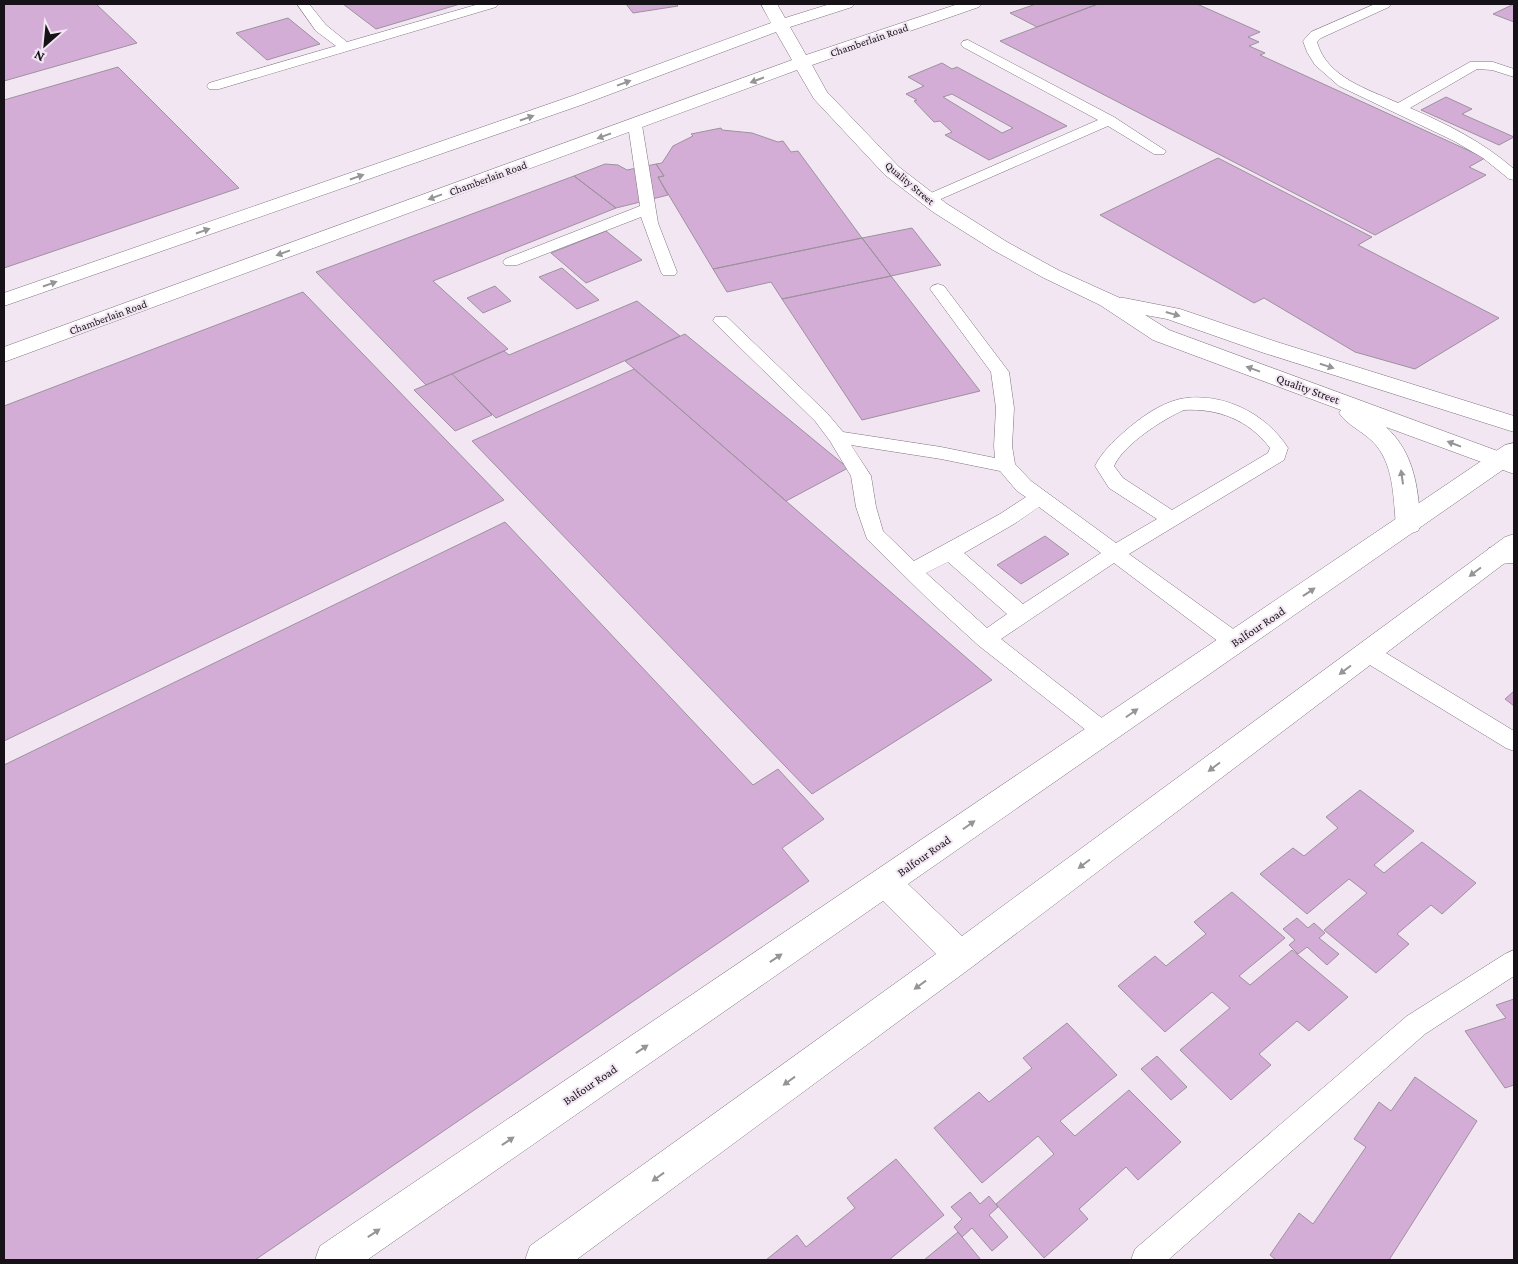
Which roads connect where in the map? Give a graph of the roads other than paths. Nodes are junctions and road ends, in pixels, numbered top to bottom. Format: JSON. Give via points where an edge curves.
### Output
{"nodes":[{"id":1,"x":303,"y":4,"type":"edge"},
{"id":2,"x":492,"y":4,"type":"edge"},
{"id":3,"x":769,"y":4,"type":"edge"},
{"id":4,"x":846,"y":4,"type":"edge"},
{"id":5,"x":973,"y":4,"type":"edge"},
{"id":6,"x":1385,"y":4,"type":"edge"},
{"id":7,"x":780,"y":26,"type":"junction"},
{"id":8,"x":968,"y":44,"type":"dead end"},
{"id":9,"x":346,"y":47,"type":"junction"},
{"id":10,"x":803,"y":62,"type":"junction"},
{"id":11,"x":1514,"y":73,"type":"edge"},
{"id":12,"x":214,"y":86,"type":"dead end"},
{"id":13,"x":1399,"y":108,"type":"junction"},
{"id":14,"x":1109,"y":120,"type":"junction"},
{"id":15,"x":635,"y":125,"type":"junction"},
{"id":16,"x":1159,"y":151,"type":"dead end"},
{"id":17,"x":1511,"y":167,"type":"edge"},
{"id":18,"x":929,"y":200,"type":"junction"},
{"id":19,"x":648,"y":209,"type":"junction"},
{"id":20,"x":511,"y":262,"type":"dead end"},
{"id":21,"x":669,"y":272,"type":"dead end"},
{"id":22,"x":938,"y":289,"type":"dead end"},
{"id":23,"x":4,"y":300,"type":"edge"},
{"id":24,"x":1108,"y":300,"type":"junction"},
{"id":25,"x":721,"y":321,"type":"dead end"},
{"id":26,"x":4,"y":355,"type":"edge"},
{"id":27,"x":1323,"y":394,"type":"junction"},
{"id":28,"x":1514,"y":424,"type":"edge"},
{"id":29,"x":837,"y":437,"type":"junction"},
{"id":30,"x":1510,"y":460,"type":"edge"},
{"id":31,"x":1006,"y":466,"type":"junction"},
{"id":32,"x":1039,"y":497,"type":"junction"},
{"id":33,"x":1172,"y":519,"type":"junction"},
{"id":34,"x":1409,"y":525,"type":"junction"},
{"id":35,"x":1509,"y":551,"type":"edge"},
{"id":36,"x":950,"y":552,"type":"junction"},
{"id":37,"x":1115,"y":553,"type":"junction"},
{"id":38,"x":912,"y":571,"type":"junction"},
{"id":39,"x":1022,"y":615,"type":"junction"},
{"id":40,"x":986,"y":639,"type":"junction"},
{"id":41,"x":1235,"y":642,"type":"junction"},
{"id":42,"x":1368,"y":653,"type":"junction"},
{"id":43,"x":1104,"y":732,"type":"junction"},
{"id":44,"x":1514,"y":742,"type":"edge"},
{"id":45,"x":886,"y":883,"type":"junction"},
{"id":46,"x":960,"y":956,"type":"junction"},
{"id":47,"x":1514,"y":962,"type":"edge"},
{"id":48,"x":334,"y":1260,"type":"edge"},
{"id":49,"x":544,"y":1260,"type":"edge"},
{"id":50,"x":1146,"y":1260,"type":"edge"}],
"edges":[{"from":1,"to":9,"type":"lane","via":[[320,28]]},
{"from":2,"to":9,"type":"lane"},
{"from":3,"to":7,"type":"street","name":"Quality Street"},
{"from":4,"to":7,"type":"street"},
{"from":5,"to":10,"type":"street","name":"Chamberlain Road"},
{"from":6,"to":13,"type":"lane","via":[[1310,41],[1318,60],[1336,77]]},
{"from":7,"to":10,"type":"street","name":"Quality Street"},
{"from":23,"to":7,"type":"street","one_way":true,"via":[[543,113]]},
{"from":8,"to":14,"type":"lane"},
{"from":9,"to":12,"type":"lane"},
{"from":10,"to":15,"type":"street","name":"Chamberlain Road","one_way":true},
{"from":10,"to":18,"type":"street","name":"Quality Street","via":[[820,95],[892,171]]},
{"from":11,"to":13,"type":"lane","via":[[1493,66],[1475,65]]},
{"from":13,"to":17,"type":"lane"},
{"from":14,"to":16,"type":"lane"},
{"from":14,"to":18,"type":"lane"},
{"from":15,"to":19,"type":"lane"},
{"from":15,"to":26,"type":"street","name":"Chamberlain Road","one_way":true},
{"from":18,"to":24,"type":"street","name":"Quality Street","via":[[1000,246]]},
{"from":19,"to":20,"type":"lane"},
{"from":19,"to":21,"type":"lane","via":[[650,223]]},
{"from":22,"to":31,"type":"lane","via":[[1000,372],[1005,408],[1003,446]]},
{"from":27,"to":24,"type":"street","name":"Quality Street","one_way":true,"via":[[1161,335]]},
{"from":24,"to":28,"type":"street","name":"Quality Street","one_way":true,"via":[[1172,314]]},
{"from":25,"to":29,"type":"lane","via":[[821,417]]},
{"from":30,"to":27,"type":"street","name":"Quality Street","one_way":true},
{"from":34,"to":27,"type":"street","one_way":true,"via":[[1401,468],[1392,448],[1369,426]]},
{"from":29,"to":31,"type":"lane"},
{"from":29,"to":38,"type":"lane","via":[[861,476],[874,534]]},
{"from":30,"to":34,"type":"street","name":"Balfour Road"},
{"from":31,"to":32,"type":"lane"},
{"from":32,"to":36,"type":"lane"},
{"from":32,"to":37,"type":"lane"},
{"from":33,"to":33,"type":"lane","via":[[1277,456],[1279,448],[1272,436],[1252,420],[1225,407],[1209,404],[1182,404],[1147,421],[1108,457],[1104,466],[1116,483]]},
{"from":33,"to":37,"type":"lane"},
{"from":41,"to":34,"type":"street","name":"Balfour Road","one_way":true},
{"from":35,"to":42,"type":"street","one_way":true},
{"from":36,"to":38,"type":"lane"},
{"from":36,"to":39,"type":"lane"},
{"from":37,"to":39,"type":"lane"},
{"from":37,"to":41,"type":"lane"},
{"from":38,"to":40,"type":"lane"},
{"from":39,"to":40,"type":"lane"},
{"from":40,"to":43,"type":"lane"},
{"from":43,"to":41,"type":"street","name":"Balfour Road","one_way":true},
{"from":42,"to":44,"type":"lane"},
{"from":42,"to":46,"type":"street","one_way":true},
{"from":45,"to":43,"type":"street","name":"Balfour Road","one_way":true},
{"from":45,"to":46,"type":"street"},
{"from":48,"to":45,"type":"street","name":"Balfour Road","one_way":true},
{"from":46,"to":49,"type":"street","one_way":true},
{"from":47,"to":50,"type":"lane","via":[[1416,1025]]}]}
